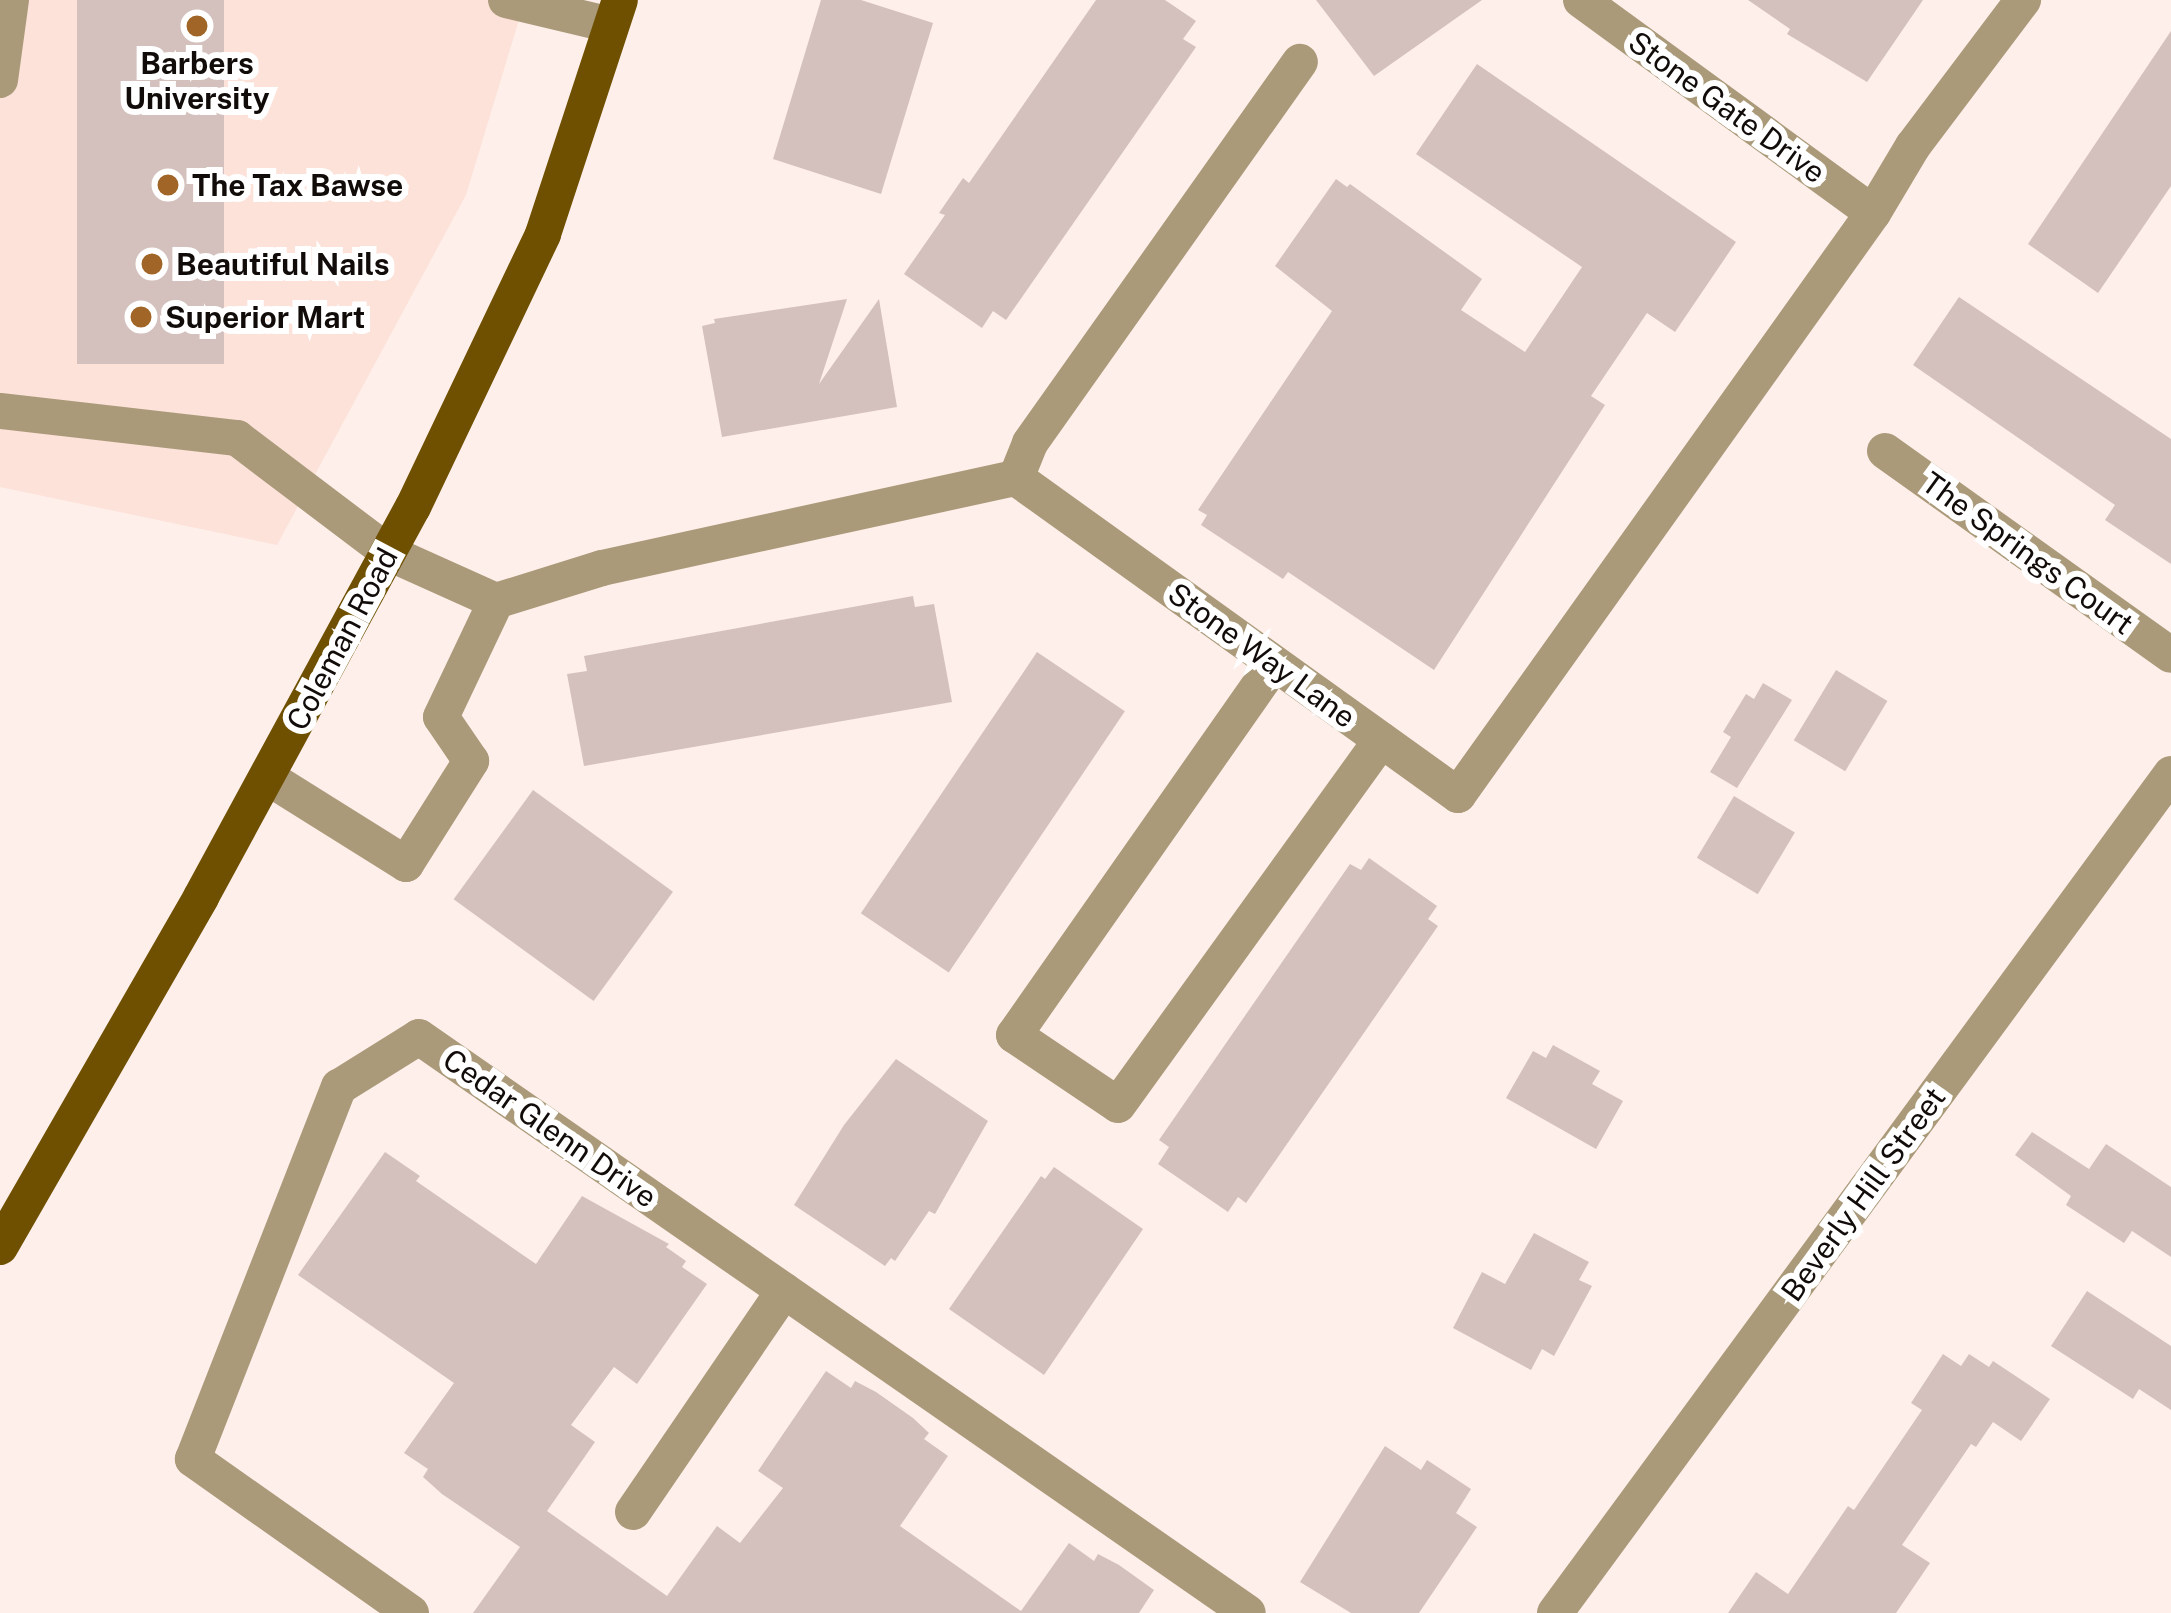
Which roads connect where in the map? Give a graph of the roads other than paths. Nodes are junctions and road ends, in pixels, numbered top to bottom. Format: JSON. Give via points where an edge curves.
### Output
{"nodes":[{"id":1,"x":11,"y":0,"type":"edge"},
{"id":2,"x":506,"y":0,"type":"edge"},
{"id":3,"x":1581,"y":0,"type":"edge"},
{"id":4,"x":2023,"y":0,"type":"edge"},
{"id":5,"x":615,"y":12,"type":"edge"},
{"id":6,"x":1300,"y":62,"type":"dead end"},
{"id":7,"x":0,"y":80,"type":"edge"},
{"id":8,"x":1873,"y":213,"type":"junction"},
{"id":9,"x":0,"y":411,"type":"edge"},
{"id":10,"x":1886,"y":451,"type":"dead end"},
{"id":11,"x":1016,"y":478,"type":"junction"},
{"id":12,"x":389,"y":553,"type":"junction"},
{"id":13,"x":496,"y":601,"type":"junction"},
{"id":14,"x":2171,"y":655,"type":"edge"},
{"id":15,"x":1274,"y":664,"type":"junction"},
{"id":16,"x":1381,"y":740,"type":"junction"},
{"id":17,"x":2171,"y":774,"type":"edge"},
{"id":18,"x":267,"y":777,"type":"junction"},
{"id":19,"x":0,"y":1247,"type":"edge"},
{"id":20,"x":784,"y":1291,"type":"junction"},
{"id":21,"x":633,"y":1512,"type":"dead end"},
{"id":22,"x":411,"y":1613,"type":"edge"},
{"id":23,"x":1248,"y":1613,"type":"edge"},
{"id":24,"x":1555,"y":1613,"type":"edge"}],
"edges":[{"from":1,"to":7,"type":"street"},
{"from":2,"to":5,"type":"street"},
{"from":3,"to":8,"type":"street","name":"Stone Gate Drive"},
{"from":4,"to":8,"type":"street","via":[[1912,146]]},
{"from":5,"to":12,"type":"main road","name":"Coleman Road","via":[[543,234]]},
{"from":6,"to":11,"type":"street","via":[[1030,443]]},
{"from":8,"to":16,"type":"street","name":"Stone Way Lane","via":[[1457,795]]},
{"from":9,"to":12,"type":"street","via":[[237,438]]},
{"from":10,"to":14,"type":"street","name":"The Springs Court"},
{"from":11,"to":13,"type":"street","via":[[602,568]]},
{"from":11,"to":15,"type":"street","name":"Stone Way Lane"},
{"from":12,"to":13,"type":"street"},
{"from":12,"to":18,"type":"main road","name":"Coleman Road"},
{"from":13,"to":18,"type":"street","via":[[441,717],[471,761],[406,864]]},
{"from":15,"to":16,"type":"street","name":"Stone Way Lane"},
{"from":15,"to":16,"type":"street","via":[[1014,1035],[1118,1105]]},
{"from":17,"to":24,"type":"street","name":"Beverly Hill Street"},
{"from":18,"to":19,"type":"main road","name":"Coleman Road"},
{"from":20,"to":21,"type":"street"},
{"from":20,"to":22,"type":"street","name":"Cedar Glenn Drive","via":[[419,1037],[339,1087],[193,1459]]},
{"from":20,"to":23,"type":"street","name":"Cedar Glenn Drive"}]}
